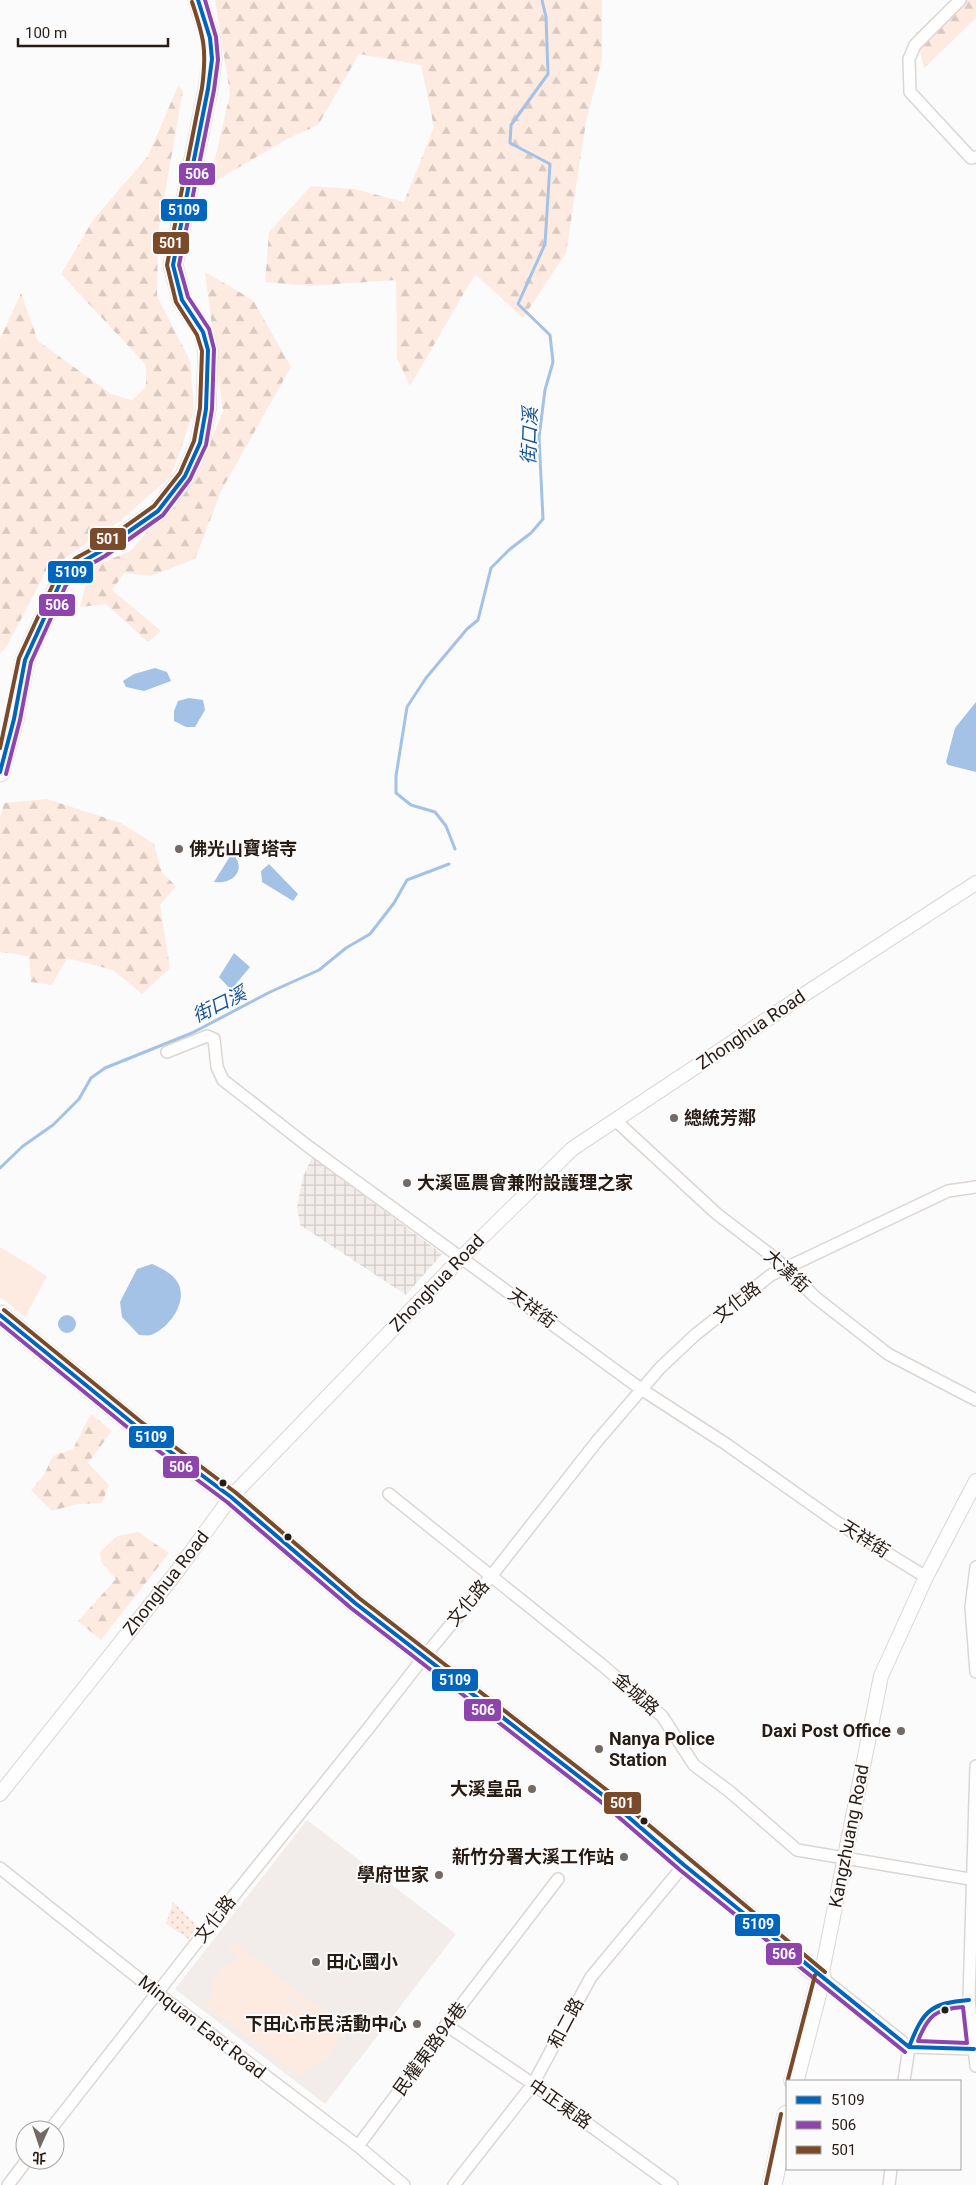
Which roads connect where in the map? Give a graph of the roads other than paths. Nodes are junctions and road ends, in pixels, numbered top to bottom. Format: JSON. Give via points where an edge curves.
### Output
{"nodes":[{"id":1,"x":198,"y":0,"type":"edge"},
{"id":2,"x":960,"y":0,"type":"edge"},
{"id":3,"x":976,"y":158,"type":"edge"},
{"id":4,"x":0,"y":772,"type":"edge"},
{"id":5,"x":976,"y":883,"type":"edge"},
{"id":6,"x":167,"y":1052,"type":"dead end"},
{"id":7,"x":615,"y":1120,"type":"junction"},
{"id":8,"x":976,"y":1188,"type":"edge"},
{"id":9,"x":461,"y":1258,"type":"junction"},
{"id":10,"x":786,"y":1268,"type":"junction"},
{"id":11,"x":0,"y":1315,"type":"edge"},
{"id":12,"x":641,"y":1389,"type":"junction"},
{"id":13,"x":976,"y":1400,"type":"edge"},
{"id":14,"x":976,"y":1481,"type":"edge"},
{"id":15,"x":388,"y":1494,"type":"dead end"},
{"id":16,"x":231,"y":1497,"type":"junction"},
{"id":17,"x":976,"y":1567,"type":"edge"},
{"id":18,"x":492,"y":1575,"type":"junction"},
{"id":19,"x":926,"y":1577,"type":"junction"},
{"id":20,"x":974,"y":1623,"type":"edge"},
{"id":21,"x":424,"y":1657,"type":"junction"},
{"id":22,"x":976,"y":1672,"type":"edge"},
{"id":23,"x":976,"y":1766,"type":"edge"},
{"id":24,"x":0,"y":1794,"type":"edge"},
{"id":25,"x":976,"y":1795,"type":"edge"},
{"id":26,"x":844,"y":1859,"type":"junction"},
{"id":27,"x":684,"y":1865,"type":"junction"},
{"id":28,"x":0,"y":1868,"type":"edge"},
{"id":29,"x":558,"y":1879,"type":"dead end"},
{"id":30,"x":974,"y":1879,"type":"edge"},
{"id":31,"x":821,"y":1977,"type":"junction"},
{"id":32,"x":157,"y":1993,"type":"junction"},
{"id":33,"x":446,"y":2025,"type":"junction"},
{"id":34,"x":909,"y":2047,"type":"junction"},
{"id":35,"x":975,"y":2048,"type":"edge"},
{"id":36,"x":976,"y":2066,"type":"edge"},
{"id":37,"x":794,"y":2080,"type":"edge"},
{"id":38,"x":904,"y":2080,"type":"edge"},
{"id":39,"x":532,"y":2084,"type":"junction"},
{"id":40,"x":58,"y":2120,"type":"edge"},
{"id":41,"x":786,"y":2120,"type":"edge"},
{"id":42,"x":358,"y":2146,"type":"junction"},
{"id":43,"x":19,"y":2170,"type":"edge"},
{"id":44,"x":891,"y":2170,"type":"edge"},
{"id":45,"x":8,"y":2185,"type":"edge"},
{"id":46,"x":404,"y":2185,"type":"edge"},
{"id":47,"x":454,"y":2185,"type":"edge"},
{"id":48,"x":672,"y":2185,"type":"edge"},
{"id":49,"x":772,"y":2185,"type":"edge"},
{"id":50,"x":889,"y":2185,"type":"edge"}],
"edges":[{"from":1,"to":4,"type":"main road","via":[[210,38],[212,59],[173,264],[182,300],[203,332],[208,350],[206,409],[200,443],[185,476],[158,511],[80,563],[61,581],[25,660]]},
{"from":2,"to":3,"type":"street","via":[[915,45],[909,59],[910,92],[971,158]]},
{"from":5,"to":7,"type":"street","name":"Zhonghua Road"},
{"from":6,"to":9,"type":"street","name":"天祥街","via":[[207,1036],[214,1040],[223,1080]]},
{"from":7,"to":9,"type":"street","name":"Zhonghua Road","via":[[572,1149]]},
{"from":7,"to":10,"type":"street","name":"大漢街","via":[[702,1201]]},
{"from":8,"to":10,"type":"street","name":"文化路","via":[[948,1191]]},
{"from":9,"to":12,"type":"street","name":"天祥街"},
{"from":9,"to":16,"type":"street","name":"Zhonghua Road"},
{"from":10,"to":12,"type":"street","name":"文化路","via":[[771,1275],[695,1334]]},
{"from":10,"to":13,"type":"street","name":"大漢街","via":[[815,1297],[888,1354]]},
{"from":11,"to":16,"type":"main road","via":[[129,1421]]},
{"from":12,"to":18,"type":"street","name":"文化路"},
{"from":12,"to":19,"type":"street","name":"天祥街","via":[[835,1521]]},
{"from":14,"to":19,"type":"street","name":"Kangzhuang Road"},
{"from":15,"to":18,"type":"street","name":"金城路"},
{"from":16,"to":21,"type":"main road","via":[[329,1582]]},
{"from":16,"to":24,"type":"street","name":"Zhonghua Road","via":[[175,1574]]},
{"from":17,"to":20,"type":"street","via":[[971,1607]]},
{"from":18,"to":21,"type":"street","name":"文化路"},
{"from":18,"to":26,"type":"street","name":"金城路","via":[[662,1716],[694,1765],[782,1838],[797,1850]]},
{"from":19,"to":26,"type":"street","name":"Kangzhuang Road","via":[[881,1676]]},
{"from":20,"to":22,"type":"street"},
{"from":21,"to":27,"type":"main road","via":[[604,1796]]},
{"from":21,"to":32,"type":"street","name":"文化路"},
{"from":23,"to":25,"type":"street"},
{"from":25,"to":30,"type":"street"},
{"from":26,"to":30,"type":"street","name":"金城路"},
{"from":26,"to":31,"type":"street","name":"Kangzhuang Road"},
{"from":27,"to":31,"type":"main road"},
{"from":27,"to":39,"type":"street","name":"和二路","via":[[591,1977]]},
{"from":28,"to":32,"type":"street","name":"Minquan East Road"},
{"from":29,"to":33,"type":"street","name":"民權東路94巷"},
{"from":30,"to":35,"type":"street","via":[[969,2000]]},
{"from":31,"to":34,"type":"street"},
{"from":31,"to":37,"type":"main road"},
{"from":32,"to":40,"type":"street","name":"文化路"},
{"from":32,"to":42,"type":"street","name":"Minquan East Road"},
{"from":33,"to":39,"type":"street","name":"中正東路"},
{"from":33,"to":42,"type":"street","name":"民權東路94巷"},
{"from":34,"to":35,"type":"street"},
{"from":34,"to":38,"type":"street"},
{"from":35,"to":36,"type":"street"},
{"from":39,"to":47,"type":"street","name":"和二路"},
{"from":39,"to":48,"type":"street","name":"中正東路"},
{"from":41,"to":49,"type":"main road"},
{"from":42,"to":46,"type":"street","name":"Minquan East Road"},
{"from":43,"to":45,"type":"street"},
{"from":44,"to":50,"type":"street"}]}
